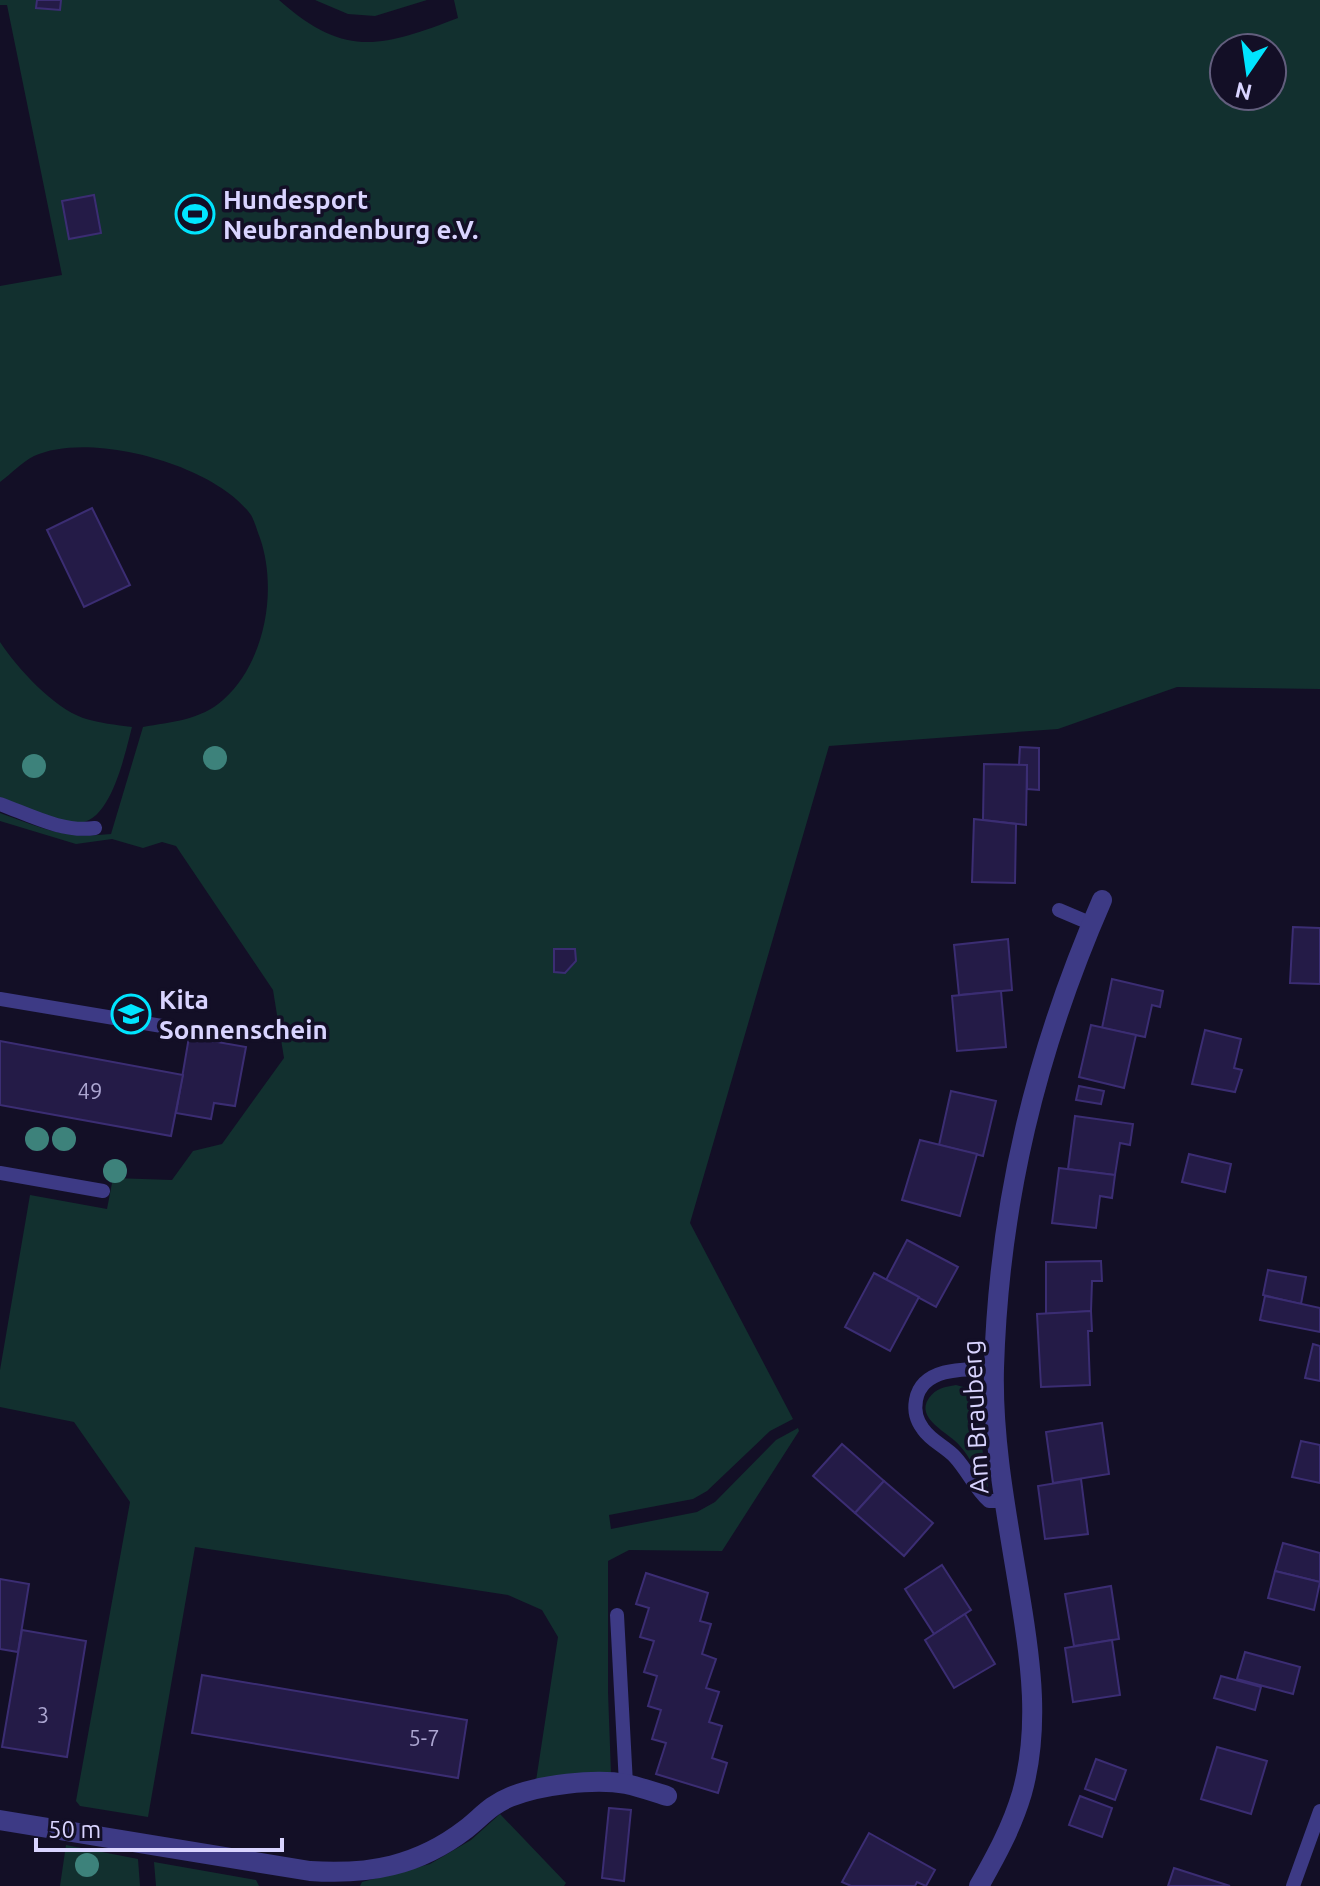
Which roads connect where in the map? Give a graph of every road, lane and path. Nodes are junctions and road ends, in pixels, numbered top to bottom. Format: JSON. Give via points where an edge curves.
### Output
{"nodes":[{"id":1,"x":0,"y":804,"type":"edge"},
{"id":2,"x":95,"y":828,"type":"dead end"},
{"id":3,"x":1102,"y":900,"type":"dead end"},
{"id":4,"x":1059,"y":910,"type":"dead end"},
{"id":5,"x":1092,"y":924,"type":"junction"},
{"id":6,"x":0,"y":999,"type":"edge"},
{"id":7,"x":162,"y":1026,"type":"dead end"},
{"id":8,"x":0,"y":1173,"type":"edge"},
{"id":9,"x":103,"y":1191,"type":"dead end"},
{"id":10,"x":994,"y":1369,"type":"junction"},
{"id":11,"x":1005,"y":1501,"type":"junction"},
{"id":12,"x":617,"y":1615,"type":"dead end"},
{"id":13,"x":626,"y":1784,"type":"junction"},
{"id":14,"x":667,"y":1796,"type":"dead end"},
{"id":15,"x":1320,"y":1811,"type":"edge"},
{"id":16,"x":0,"y":1820,"type":"edge"},
{"id":17,"x":979,"y":1886,"type":"edge"},
{"id":18,"x":1293,"y":1886,"type":"edge"}],
"edges":[{"from":1,"to":2,"type":"lane","via":[[63,826]]},
{"from":3,"to":5,"type":"street","name":"Am Brauberg"},
{"from":4,"to":5,"type":"lane"},
{"from":5,"to":10,"type":"street","name":"Am Brauberg","via":[[1072,968],[1030,1100],[1010,1193]]},
{"from":6,"to":7,"type":"lane"},
{"from":8,"to":9,"type":"lane"},
{"from":10,"to":11,"type":"street","name":"Am Brauberg"},
{"from":10,"to":11,"type":"lane","via":[[948,1371],[927,1380],[914,1408],[925,1432],[956,1457],[981,1494],[989,1501]]},
{"from":11,"to":17,"type":"street","name":"Am Brauberg","via":[[1032,1673],[1032,1732],[1007,1838]]},
{"from":12,"to":13,"type":"lane"},
{"from":13,"to":14,"type":"street"},
{"from":13,"to":16,"type":"street","via":[[586,1783],[512,1796],[435,1850],[346,1874]]},
{"from":15,"to":18,"type":"lane"}]}
